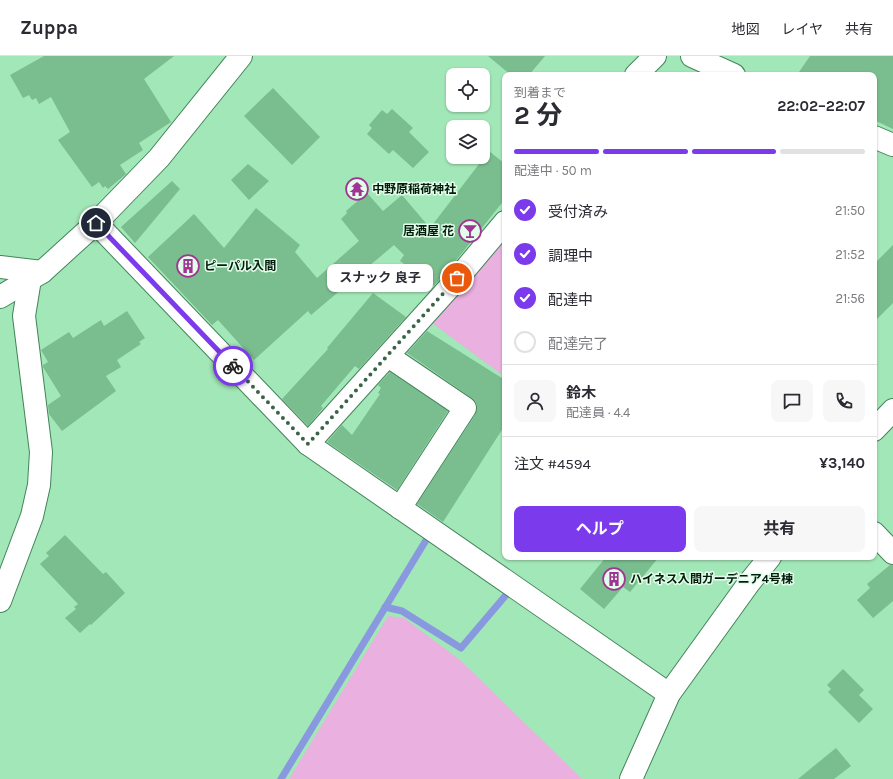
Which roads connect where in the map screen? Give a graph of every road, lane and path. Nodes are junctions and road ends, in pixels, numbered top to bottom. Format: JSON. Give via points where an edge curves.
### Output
{"nodes":[{"id":1,"x":241,"y":56,"type":"edge"},
{"id":2,"x":655,"y":56,"type":"edge"},
{"id":3,"x":692,"y":56,"type":"edge"},
{"id":4,"x":639,"y":72,"type":"edge"},
{"id":5,"x":727,"y":72,"type":"edge"},
{"id":6,"x":877,"y":138,"type":"edge"},
{"id":7,"x":893,"y":145,"type":"edge"},
{"id":8,"x":96,"y":223,"type":"junction"},
{"id":9,"x":502,"y":225,"type":"edge"},
{"id":10,"x":0,"y":267,"type":"edge"},
{"id":11,"x":36,"y":276,"type":"junction"},
{"id":12,"x":0,"y":297,"type":"edge"},
{"id":13,"x":388,"y":356,"type":"junction"},
{"id":14,"x":893,"y":410,"type":"edge"},
{"id":15,"x":877,"y":427,"type":"edge"},
{"id":16,"x":308,"y":444,"type":"junction"},
{"id":17,"x":400,"y":508,"type":"junction"},
{"id":18,"x":877,"y":536,"type":"edge"},
{"id":19,"x":893,"y":553,"type":"edge"},
{"id":20,"x":768,"y":560,"type":"edge"},
{"id":21,"x":0,"y":601,"type":"edge"},
{"id":22,"x":669,"y":694,"type":"junction"},
{"id":23,"x":631,"y":779,"type":"edge"}],
"edges":[{"from":1,"to":8,"type":"street","via":[[159,158]]},
{"from":2,"to":4,"type":"street"},
{"from":3,"to":5,"type":"street"},
{"from":6,"to":7,"type":"street"},
{"from":8,"to":11,"type":"street"},
{"from":8,"to":16,"type":"street"},
{"from":9,"to":13,"type":"street"},
{"from":10,"to":11,"type":"street"},
{"from":11,"to":12,"type":"street"},
{"from":11,"to":21,"type":"street","via":[[24,316],[41,452],[39,485],[32,516]]},
{"from":13,"to":16,"type":"street"},
{"from":13,"to":17,"type":"street","via":[[465,408]]},
{"from":14,"to":15,"type":"street"},
{"from":16,"to":17,"type":"street"},
{"from":17,"to":22,"type":"street"},
{"from":18,"to":19,"type":"street"},
{"from":20,"to":22,"type":"street"},
{"from":22,"to":23,"type":"street"}]}
